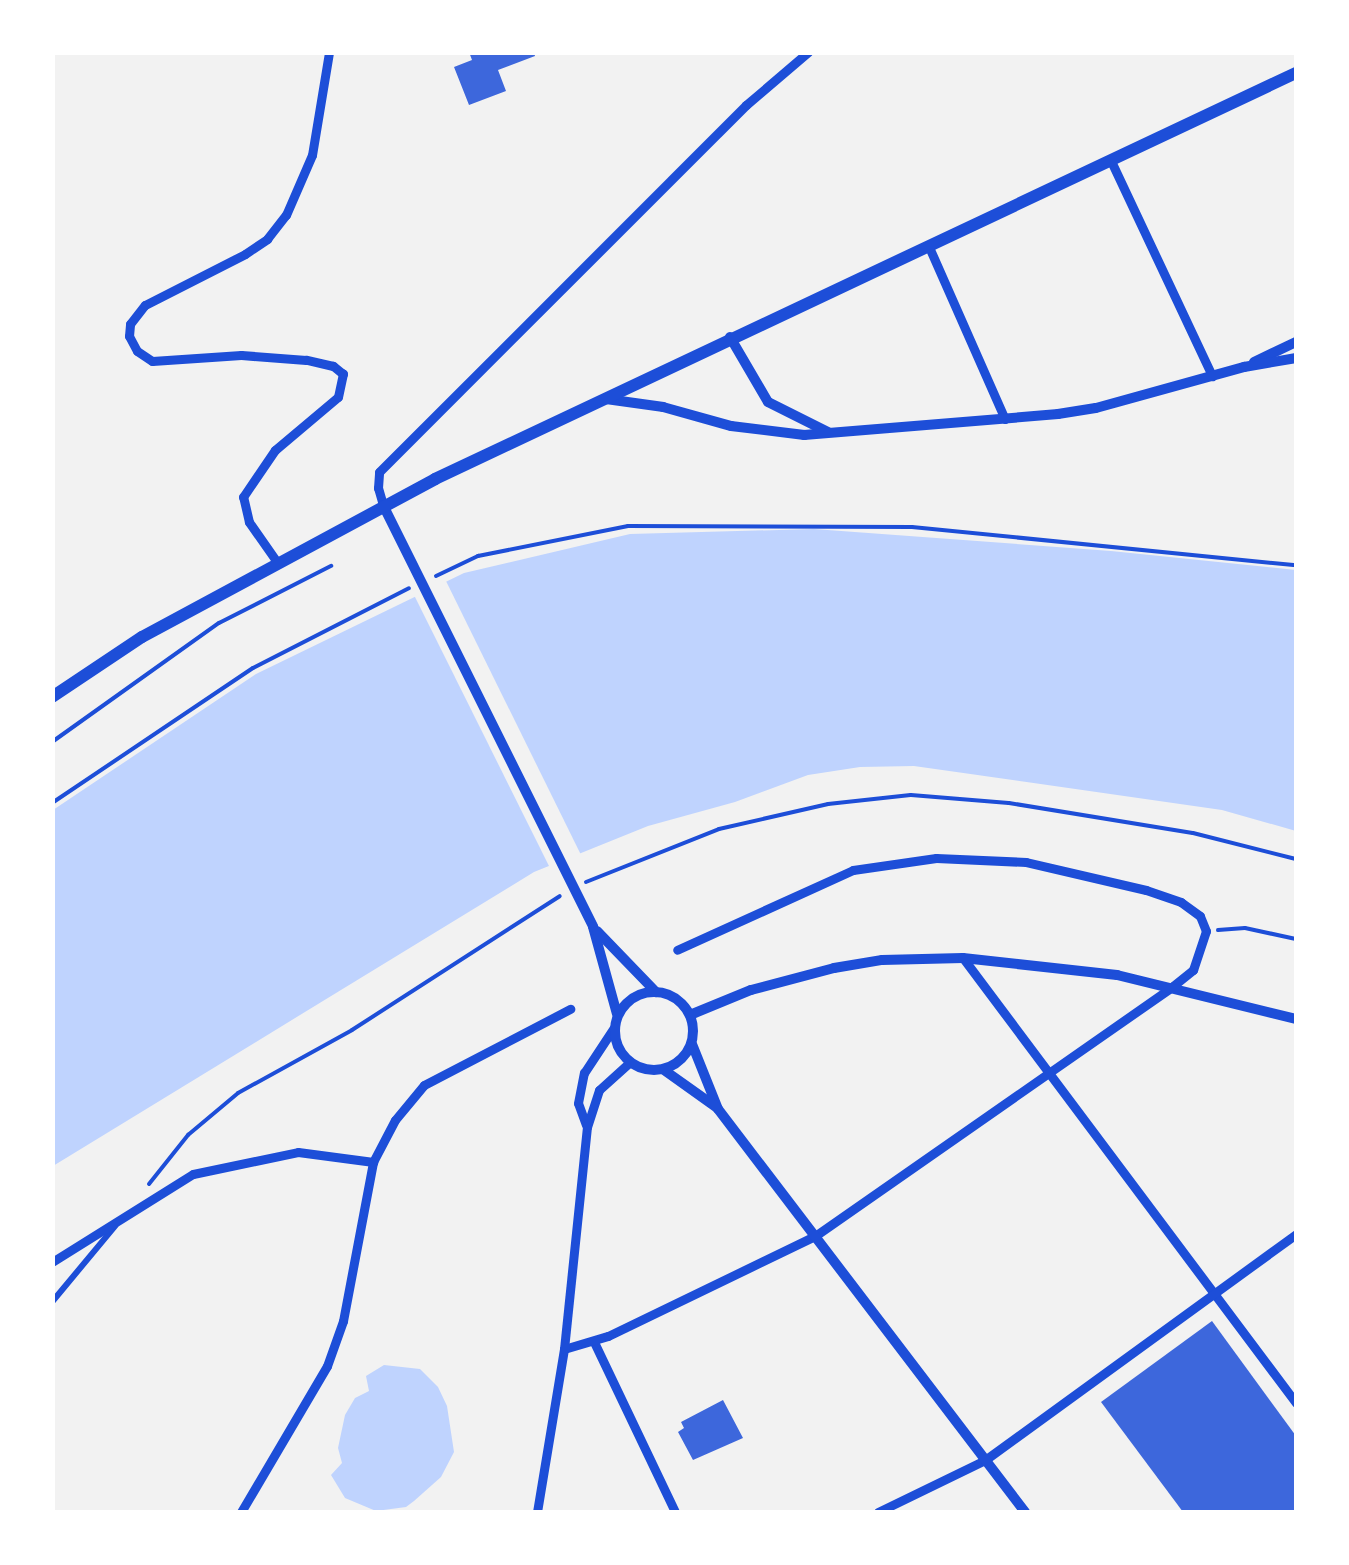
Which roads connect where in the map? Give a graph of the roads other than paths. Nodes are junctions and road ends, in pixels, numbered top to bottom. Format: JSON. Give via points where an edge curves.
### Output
{"nodes":[{"id":1,"x":328,"y":52,"type":"edge"},
{"id":2,"x":808,"y":52,"type":"edge"},
{"id":3,"x":1296,"y":74,"type":"edge"},
{"id":4,"x":1111,"y":161,"type":"junction"},
{"id":5,"x":929,"y":247,"type":"junction"},
{"id":6,"x":730,"y":337,"type":"junction"},
{"id":7,"x":1296,"y":342,"type":"edge"},
{"id":8,"x":1296,"y":358,"type":"edge"},
{"id":9,"x":1244,"y":367,"type":"junction"},
{"id":10,"x":1212,"y":376,"type":"junction"},
{"id":11,"x":606,"y":399,"type":"junction"},
{"id":12,"x":1005,"y":419,"type":"junction"},
{"id":13,"x":829,"y":432,"type":"junction"},
{"id":14,"x":383,"y":505,"type":"junction"},
{"id":15,"x":277,"y":562,"type":"junction"},
{"id":16,"x":52,"y":697,"type":"edge"},
{"id":17,"x":593,"y":926,"type":"junction"},
{"id":18,"x":677,"y":950,"type":"dead end"},
{"id":19,"x":963,"y":958,"type":"junction"},
{"id":20,"x":1173,"y":986,"type":"junction"},
{"id":21,"x":656,"y":992,"type":"junction"},
{"id":22,"x":570,"y":1008,"type":"dead end"},
{"id":23,"x":690,"y":1015,"type":"junction"},
{"id":24,"x":1296,"y":1019,"type":"edge"},
{"id":25,"x":616,"y":1020,"type":"junction"},
{"id":26,"x":692,"y":1044,"type":"junction"},
{"id":27,"x":630,"y":1062,"type":"junction"},
{"id":28,"x":664,"y":1070,"type":"junction"},
{"id":29,"x":1049,"y":1073,"type":"junction"},
{"id":30,"x":718,"y":1109,"type":"junction"},
{"id":31,"x":587,"y":1128,"type":"junction"},
{"id":32,"x":373,"y":1162,"type":"junction"},
{"id":33,"x":118,"y":1221,"type":"junction"},
{"id":34,"x":1296,"y":1234,"type":"edge"},
{"id":35,"x":815,"y":1236,"type":"junction"},
{"id":36,"x":52,"y":1262,"type":"edge"},
{"id":37,"x":1214,"y":1294,"type":"junction"},
{"id":38,"x":52,"y":1302,"type":"edge"},
{"id":39,"x":594,"y":1342,"type":"junction"},
{"id":40,"x":564,"y":1349,"type":"junction"},
{"id":41,"x":1296,"y":1403,"type":"edge"},
{"id":42,"x":985,"y":1460,"type":"junction"},
{"id":43,"x":241,"y":1512,"type":"edge"},
{"id":44,"x":537,"y":1512,"type":"edge"},
{"id":45,"x":676,"y":1512,"type":"edge"},
{"id":46,"x":878,"y":1512,"type":"edge"},
{"id":47,"x":1025,"y":1512,"type":"edge"}],
"edges":[{"from":1,"to":15,"type":"street","via":[[312,155],[286,215],[246,254],[145,306],[130,324],[137,352],[152,361],[306,360],[342,374],[338,397],[275,450],[243,497],[249,522]]},
{"from":2,"to":14,"type":"street","via":[[746,104],[379,472]]},
{"from":3,"to":4,"type":"main road"},
{"from":4,"to":5,"type":"main road"},
{"from":4,"to":10,"type":"street"},
{"from":5,"to":6,"type":"main road"},
{"from":5,"to":12,"type":"street"},
{"from":6,"to":11,"type":"main road"},
{"from":6,"to":13,"type":"street","via":[[768,402]]},
{"from":7,"to":9,"type":"street"},
{"from":8,"to":9,"type":"street"},
{"from":9,"to":10,"type":"street"},
{"from":10,"to":12,"type":"street","via":[[1096,408]]},
{"from":11,"to":13,"type":"street","via":[[773,432]]},
{"from":11,"to":14,"type":"main road"},
{"from":12,"to":13,"type":"street"},
{"from":14,"to":15,"type":"main road"},
{"from":14,"to":17,"type":"street"},
{"from":15,"to":16,"type":"main road","via":[[142,637]]},
{"from":17,"to":21,"type":"street"},
{"from":17,"to":25,"type":"street"},
{"from":18,"to":20,"type":"street","via":[[853,870],[936,858],[1026,862],[1146,890],[1200,916],[1206,931],[1192,970]]},
{"from":19,"to":20,"type":"street"},
{"from":19,"to":23,"type":"street","via":[[834,968]]},
{"from":19,"to":29,"type":"street"},
{"from":20,"to":24,"type":"street"},
{"from":20,"to":29,"type":"street"},
{"from":21,"to":23,"type":"street","via":[[670,995]]},
{"from":21,"to":25,"type":"street","via":[[629,1001]]},
{"from":22,"to":32,"type":"street","via":[[424,1085]]},
{"from":23,"to":26,"type":"street"},
{"from":25,"to":27,"type":"street","via":[[616,1040]]},
{"from":25,"to":31,"type":"street","via":[[584,1072],[578,1104]]},
{"from":26,"to":28,"type":"street"},
{"from":26,"to":30,"type":"street"},
{"from":27,"to":28,"type":"street"},
{"from":27,"to":31,"type":"street","via":[[599,1090]]},
{"from":28,"to":30,"type":"street"},
{"from":29,"to":35,"type":"street"},
{"from":29,"to":37,"type":"street"},
{"from":30,"to":35,"type":"street"},
{"from":31,"to":40,"type":"street"},
{"from":32,"to":33,"type":"street","via":[[298,1152],[193,1174]]},
{"from":32,"to":43,"type":"street","via":[[343,1322],[327,1366]]},
{"from":33,"to":36,"type":"street"},
{"from":33,"to":38,"type":"street"},
{"from":34,"to":37,"type":"street"},
{"from":35,"to":39,"type":"street"},
{"from":35,"to":42,"type":"street"},
{"from":37,"to":41,"type":"street"},
{"from":37,"to":42,"type":"street"},
{"from":39,"to":40,"type":"street"},
{"from":39,"to":45,"type":"street"},
{"from":40,"to":44,"type":"street"},
{"from":42,"to":46,"type":"street"},
{"from":42,"to":47,"type":"street"}]}
